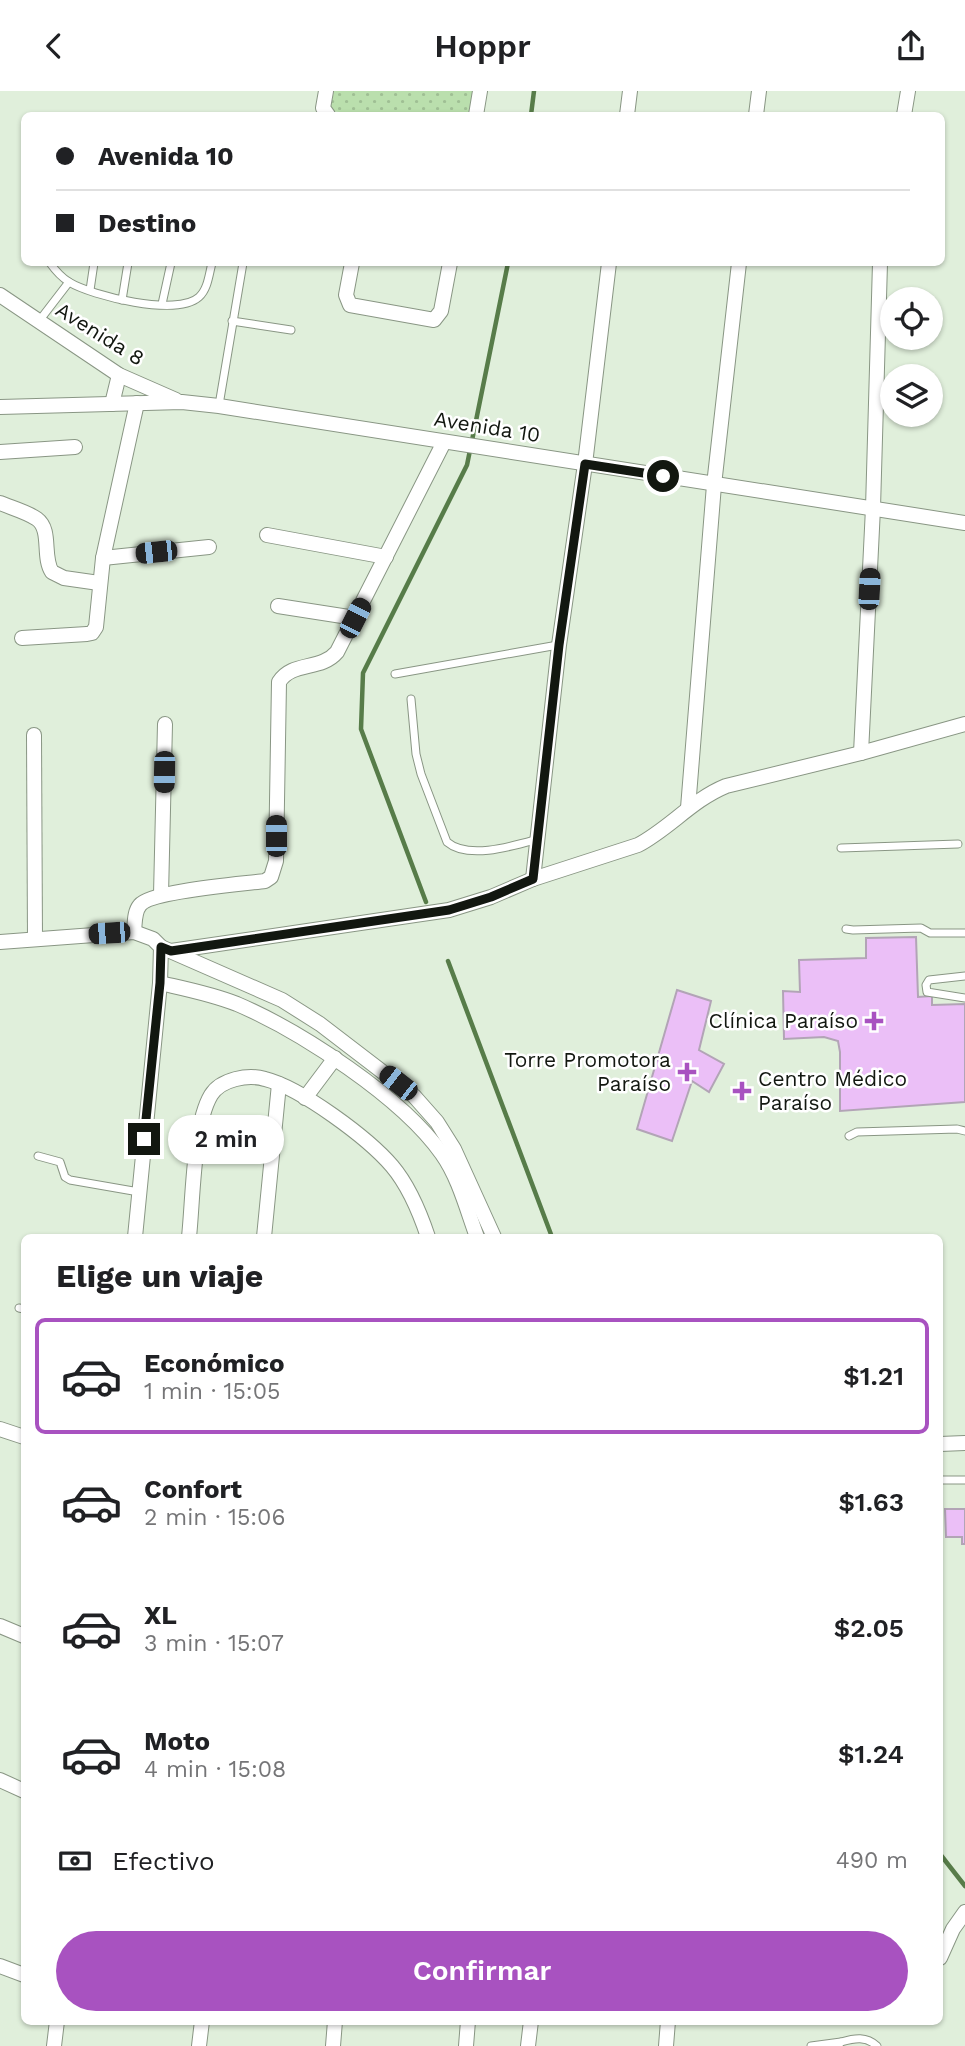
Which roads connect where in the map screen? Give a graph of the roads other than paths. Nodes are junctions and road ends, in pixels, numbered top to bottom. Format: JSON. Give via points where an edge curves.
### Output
{"nodes":[{"id":1,"x":326,"y":91,"type":"edge"},
{"id":2,"x":480,"y":91,"type":"edge"},
{"id":3,"x":630,"y":91,"type":"edge"},
{"id":4,"x":759,"y":91,"type":"edge"},
{"id":5,"x":908,"y":91,"type":"edge"},
{"id":6,"x":326,"y":112,"type":"edge"},
{"id":7,"x":476,"y":112,"type":"edge"},
{"id":8,"x":627,"y":112,"type":"edge"},
{"id":9,"x":756,"y":112,"type":"edge"},
{"id":10,"x":904,"y":112,"type":"edge"},
{"id":11,"x":53,"y":266,"type":"edge"},
{"id":12,"x":94,"y":266,"type":"edge"},
{"id":13,"x":128,"y":266,"type":"edge"},
{"id":14,"x":170,"y":266,"type":"edge"},
{"id":15,"x":211,"y":266,"type":"edge"},
{"id":16,"x":242,"y":266,"type":"edge"},
{"id":17,"x":351,"y":266,"type":"edge"},
{"id":18,"x":449,"y":266,"type":"edge"},
{"id":19,"x":609,"y":266,"type":"edge"},
{"id":20,"x":739,"y":266,"type":"edge"},
{"id":21,"x":880,"y":266,"type":"edge"},
{"id":22,"x":69,"y":282,"type":"junction"},
{"id":23,"x":90,"y":290,"type":"junction"},
{"id":24,"x":0,"y":295,"type":"edge"},
{"id":25,"x":122,"y":300,"type":"junction"},
{"id":26,"x":162,"y":305,"type":"junction"},
{"id":27,"x":39,"y":321,"type":"junction"},
{"id":28,"x":232,"y":321,"type":"junction"},
{"id":29,"x":291,"y":330,"type":"dead end"},
{"id":30,"x":120,"y":375,"type":"junction"},
{"id":31,"x":182,"y":402,"type":"junction"},
{"id":32,"x":136,"y":403,"type":"junction"},
{"id":33,"x":112,"y":404,"type":"junction"},
{"id":34,"x":219,"y":406,"type":"junction"},
{"id":35,"x":0,"y":407,"type":"edge"},
{"id":36,"x":444,"y":442,"type":"junction"},
{"id":37,"x":75,"y":447,"type":"dead end"},
{"id":38,"x":0,"y":452,"type":"edge"},
{"id":39,"x":585,"y":464,"type":"junction"},
{"id":40,"x":714,"y":485,"type":"junction"},
{"id":41,"x":0,"y":503,"type":"edge"},
{"id":42,"x":873,"y":507,"type":"junction"},
{"id":43,"x":965,"y":523,"type":"edge"},
{"id":44,"x":267,"y":535,"type":"dead end"},
{"id":45,"x":209,"y":547,"type":"dead end"},
{"id":46,"x":386,"y":557,"type":"junction"},
{"id":47,"x":103,"y":558,"type":"junction"},
{"id":48,"x":99,"y":583,"type":"junction"},
{"id":49,"x":278,"y":606,"type":"dead end"},
{"id":50,"x":355,"y":618,"type":"junction"},
{"id":51,"x":22,"y":638,"type":"dead end"},
{"id":52,"x":559,"y":645,"type":"junction"},
{"id":53,"x":395,"y":674,"type":"dead end"},
{"id":54,"x":411,"y":699,"type":"dead end"},
{"id":55,"x":165,"y":724,"type":"dead end"},
{"id":56,"x":965,"y":725,"type":"edge"},
{"id":57,"x":34,"y":735,"type":"dead end"},
{"id":58,"x":861,"y":753,"type":"junction"},
{"id":59,"x":688,"y":808,"type":"junction"},
{"id":60,"x":538,"y":839,"type":"junction"},
{"id":61,"x":958,"y":843,"type":"dead end"},
{"id":62,"x":841,"y":848,"type":"dead end"},
{"id":63,"x":533,"y":879,"type":"junction"},
{"id":64,"x":161,"y":895,"type":"junction"},
{"id":65,"x":846,"y":929,"type":"dead end"},
{"id":66,"x":134,"y":932,"type":"junction"},
{"id":67,"x":965,"y":933,"type":"edge"},
{"id":68,"x":35,"y":939,"type":"junction"},
{"id":69,"x":0,"y":942,"type":"edge"},
{"id":70,"x":166,"y":949,"type":"junction"},
{"id":71,"x":965,"y":977,"type":"edge"},
{"id":72,"x":160,"y":983,"type":"junction"},
{"id":73,"x":965,"y":999,"type":"edge"},
{"id":74,"x":335,"y":1058,"type":"junction"},
{"id":75,"x":279,"y":1084,"type":"junction"},
{"id":76,"x":305,"y":1098,"type":"junction"},
{"id":77,"x":965,"y":1131,"type":"edge"},
{"id":78,"x":849,"y":1136,"type":"dead end"},
{"id":79,"x":38,"y":1156,"type":"dead end"},
{"id":80,"x":139,"y":1192,"type":"junction"},
{"id":81,"x":135,"y":1234,"type":"edge"},
{"id":82,"x":189,"y":1234,"type":"edge"},
{"id":83,"x":264,"y":1234,"type":"edge"},
{"id":84,"x":427,"y":1234,"type":"edge"},
{"id":85,"x":476,"y":1234,"type":"edge"},
{"id":86,"x":493,"y":1234,"type":"edge"},
{"id":87,"x":0,"y":1429,"type":"edge"},
{"id":88,"x":21,"y":1436,"type":"edge"},
{"id":89,"x":965,"y":1443,"type":"edge"},
{"id":90,"x":943,"y":1444,"type":"edge"},
{"id":91,"x":943,"y":1480,"type":"edge"},
{"id":92,"x":965,"y":1480,"type":"edge"},
{"id":93,"x":0,"y":1626,"type":"edge"},
{"id":94,"x":21,"y":1635,"type":"edge"},
{"id":95,"x":0,"y":1780,"type":"edge"},
{"id":96,"x":21,"y":1790,"type":"edge"},
{"id":97,"x":964,"y":1913,"type":"edge"},
{"id":98,"x":943,"y":1951,"type":"edge"},
{"id":99,"x":0,"y":1966,"type":"edge"},
{"id":100,"x":21,"y":1974,"type":"edge"},
{"id":101,"x":57,"y":2025,"type":"edge"},
{"id":102,"x":202,"y":2025,"type":"edge"},
{"id":103,"x":335,"y":2025,"type":"edge"},
{"id":104,"x":468,"y":2025,"type":"edge"},
{"id":105,"x":531,"y":2025,"type":"edge"},
{"id":106,"x":668,"y":2025,"type":"edge"},
{"id":107,"x":840,"y":2044,"type":"edge"},
{"id":108,"x":54,"y":2046,"type":"edge"},
{"id":109,"x":200,"y":2046,"type":"edge"},
{"id":110,"x":333,"y":2046,"type":"edge"},
{"id":111,"x":466,"y":2046,"type":"edge"},
{"id":112,"x":528,"y":2046,"type":"edge"},
{"id":113,"x":666,"y":2046,"type":"edge"},
{"id":114,"x":811,"y":2046,"type":"edge"},
{"id":115,"x":877,"y":2046,"type":"edge"}],
"edges":[{"from":1,"to":6,"type":"street"},
{"from":2,"to":7,"type":"street"},
{"from":3,"to":8,"type":"street"},
{"from":4,"to":9,"type":"street"},
{"from":5,"to":10,"type":"street"},
{"from":11,"to":22,"type":"lane"},
{"from":12,"to":23,"type":"lane"},
{"from":13,"to":25,"type":"lane"},
{"from":14,"to":26,"type":"lane"},
{"from":15,"to":26,"type":"lane","via":[[198,298]]},
{"from":16,"to":28,"type":"lane"},
{"from":17,"to":18,"type":"street","via":[[346,295],[350,305],[434,320],[441,311]]},
{"from":19,"to":39,"type":"street"},
{"from":20,"to":40,"type":"street"},
{"from":21,"to":42,"type":"street"},
{"from":22,"to":23,"type":"lane"},
{"from":22,"to":27,"type":"lane"},
{"from":23,"to":25,"type":"lane"},
{"from":24,"to":27,"type":"street","name":"Avenida 8"},
{"from":25,"to":26,"type":"lane"},
{"from":27,"to":30,"type":"street","name":"Avenida 8"},
{"from":28,"to":29,"type":"lane"},
{"from":28,"to":34,"type":"lane"},
{"from":30,"to":31,"type":"street","name":"Avenida 8"},
{"from":30,"to":33,"type":"street"},
{"from":31,"to":32,"type":"street","name":"Avenida 10"},
{"from":31,"to":34,"type":"street","name":"Avenida 10"},
{"from":32,"to":33,"type":"street","name":"Avenida 10"},
{"from":32,"to":47,"type":"street"},
{"from":33,"to":35,"type":"street","name":"Avenida 10"},
{"from":34,"to":36,"type":"street","name":"Avenida 10"},
{"from":36,"to":39,"type":"street","name":"Avenida 10"},
{"from":36,"to":46,"type":"street"},
{"from":37,"to":38,"type":"street"},
{"from":39,"to":40,"type":"street","name":"Avenida 10"},
{"from":39,"to":52,"type":"street"},
{"from":40,"to":42,"type":"street","name":"Avenida 10"},
{"from":40,"to":59,"type":"street"},
{"from":41,"to":48,"type":"street","via":[[40,521],[51,572],[64,579]]},
{"from":42,"to":43,"type":"street","name":"Avenida 10"},
{"from":42,"to":58,"type":"street"},
{"from":44,"to":46,"type":"street"},
{"from":45,"to":47,"type":"street"},
{"from":46,"to":50,"type":"street"},
{"from":47,"to":48,"type":"street"},
{"from":48,"to":51,"type":"street","via":[[95,631]]},
{"from":49,"to":50,"type":"street"},
{"from":50,"to":64,"type":"street","via":[[332,658],[288,670],[279,683],[276,861],[271,877]]},
{"from":52,"to":53,"type":"lane"},
{"from":52,"to":60,"type":"street"},
{"from":54,"to":60,"type":"lane","via":[[421,774],[447,842],[476,852]]},
{"from":55,"to":64,"type":"street"},
{"from":56,"to":58,"type":"street"},
{"from":57,"to":68,"type":"street"},
{"from":58,"to":59,"type":"street","via":[[726,786]]},
{"from":59,"to":63,"type":"street","via":[[638,845]]},
{"from":60,"to":63,"type":"street"},
{"from":61,"to":62,"type":"lane"},
{"from":63,"to":70,"type":"street","via":[[449,910]]},
{"from":64,"to":66,"type":"street","via":[[139,906]]},
{"from":65,"to":67,"type":"lane","via":[[921,928],[930,933]]},
{"from":66,"to":68,"type":"street"},
{"from":66,"to":70,"type":"street"},
{"from":68,"to":69,"type":"street"},
{"from":70,"to":72,"type":"street"},
{"from":70,"to":86,"type":"street","via":[[282,1000],[414,1096],[454,1149]]},
{"from":71,"to":73,"type":"lane","via":[[929,980],[926,985],[927,992],[934,995]]},
{"from":72,"to":74,"type":"street","via":[[238,1005]]},
{"from":72,"to":80,"type":"street"},
{"from":74,"to":76,"type":"street"},
{"from":74,"to":85,"type":"street","via":[[394,1104],[443,1155]]},
{"from":75,"to":76,"type":"street"},
{"from":75,"to":82,"type":"street","via":[[250,1077],[222,1084],[212,1094],[198,1140]]},
{"from":75,"to":83,"type":"street"},
{"from":76,"to":84,"type":"street","via":[[368,1143],[394,1168]]},
{"from":77,"to":78,"type":"lane","via":[[857,1132]]},
{"from":79,"to":80,"type":"lane","via":[[60,1162],[70,1180]]},
{"from":80,"to":81,"type":"street"},
{"from":87,"to":88,"type":"street"},
{"from":89,"to":90,"type":"street"},
{"from":91,"to":92,"type":"lane"},
{"from":93,"to":94,"type":"street"},
{"from":95,"to":96,"type":"street"},
{"from":97,"to":98,"type":"street"},
{"from":99,"to":100,"type":"street"},
{"from":101,"to":108,"type":"street"},
{"from":102,"to":109,"type":"street"},
{"from":103,"to":110,"type":"street"},
{"from":104,"to":111,"type":"street"},
{"from":105,"to":112,"type":"street"},
{"from":106,"to":113,"type":"street"},
{"from":107,"to":114,"type":"lane"},
{"from":107,"to":115,"type":"lane","via":[[858,2038]]}]}
